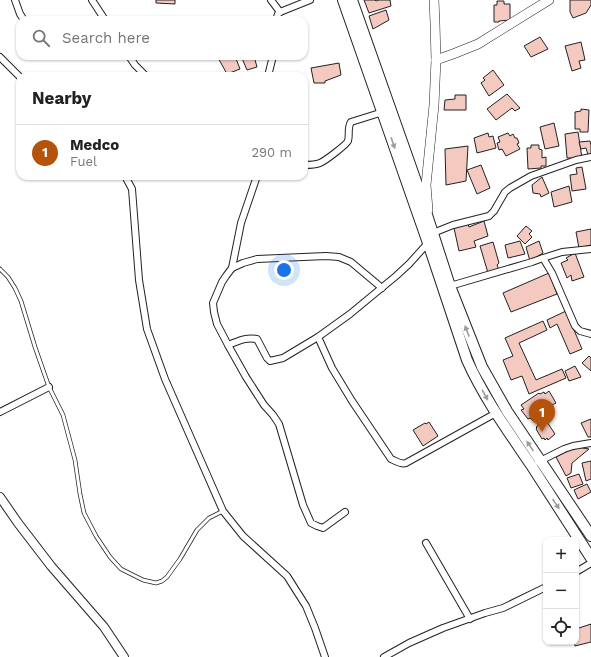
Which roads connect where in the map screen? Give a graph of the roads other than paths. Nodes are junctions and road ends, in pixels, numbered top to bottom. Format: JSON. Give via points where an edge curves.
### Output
{"nodes":[{"id":1,"x":14,"y":0,"type":"edge"},
{"id":2,"x":92,"y":0,"type":"edge"},
{"id":3,"x":271,"y":0,"type":"edge"},
{"id":4,"x":310,"y":0,"type":"edge"},
{"id":5,"x":344,"y":0,"type":"edge"},
{"id":6,"x":352,"y":0,"type":"edge"},
{"id":7,"x":434,"y":0,"type":"edge"},
{"id":8,"x":549,"y":0,"type":"edge"},
{"id":9,"x":280,"y":12,"type":"junction"},
{"id":10,"x":21,"y":16,"type":"edge"},
{"id":11,"x":102,"y":16,"type":"edge"},
{"id":12,"x":277,"y":16,"type":"edge"},
{"id":13,"x":0,"y":57,"type":"edge"},
{"id":14,"x":132,"y":60,"type":"edge"},
{"id":15,"x":272,"y":60,"type":"edge"},
{"id":16,"x":436,"y":60,"type":"junction"},
{"id":17,"x":142,"y":72,"type":"edge"},
{"id":18,"x":269,"y":72,"type":"edge"},
{"id":19,"x":16,"y":73,"type":"edge"},
{"id":20,"x":383,"y":112,"type":"junction"},
{"id":21,"x":591,"y":158,"type":"edge"},
{"id":22,"x":308,"y":165,"type":"edge"},
{"id":23,"x":127,"y":180,"type":"edge"},
{"id":24,"x":256,"y":180,"type":"edge"},
{"id":25,"x":413,"y":185,"type":"junction"},
{"id":26,"x":431,"y":229,"type":"junction"},
{"id":27,"x":428,"y":243,"type":"junction"},
{"id":28,"x":591,"y":249,"type":"edge"},
{"id":29,"x":543,"y":258,"type":"junction"},
{"id":30,"x":232,"y":268,"type":"junction"},
{"id":31,"x":0,"y":269,"type":"edge"},
{"id":32,"x":450,"y":286,"type":"junction"},
{"id":33,"x":382,"y":288,"type":"junction"},
{"id":34,"x":591,"y":334,"type":"edge"},
{"id":35,"x":318,"y":337,"type":"junction"},
{"id":36,"x":228,"y":345,"type":"junction"},
{"id":37,"x":49,"y":387,"type":"junction"},
{"id":38,"x":0,"y":412,"type":"edge"},
{"id":39,"x":496,"y":413,"type":"junction"},
{"id":40,"x":591,"y":443,"type":"edge"},
{"id":41,"x":535,"y":463,"type":"junction"},
{"id":42,"x":0,"y":498,"type":"edge"},
{"id":43,"x":223,"y":511,"type":"junction"},
{"id":44,"x":345,"y":512,"type":"dead end"},
{"id":45,"x":591,"y":536,"type":"edge"},
{"id":46,"x":426,"y":543,"type":"dead end"},
{"id":47,"x":591,"y":558,"type":"edge"},
{"id":48,"x":591,"y":563,"type":"edge"},
{"id":49,"x":579,"y":570,"type":"edge"},
{"id":50,"x":543,"y":588,"type":"edge"},
{"id":51,"x":470,"y":619,"type":"junction"},
{"id":52,"x":124,"y":657,"type":"edge"},
{"id":53,"x":325,"y":657,"type":"edge"},
{"id":54,"x":384,"y":657,"type":"edge"}],
"edges":[{"from":1,"to":10,"type":"street"},
{"from":2,"to":11,"type":"street"},
{"from":3,"to":9,"type":"street"},
{"from":4,"to":9,"type":"street"},
{"from":5,"to":20,"type":"main road"},
{"from":6,"to":25,"type":"main road"},
{"from":7,"to":16,"type":"main road"},
{"from":8,"to":16,"type":"main road","via":[[478,44]]},
{"from":9,"to":12,"type":"street"},
{"from":13,"to":19,"type":"street"},
{"from":14,"to":17,"type":"street"},
{"from":15,"to":18,"type":"street"},
{"from":16,"to":26,"type":"main road","via":[[426,185]]},
{"from":20,"to":22,"type":"street","via":[[351,122],[348,139],[343,147],[321,162]]},
{"from":20,"to":25,"type":"main road","one_way":true},
{"from":21,"to":26,"type":"street","via":[[562,164],[531,176],[505,192],[489,216]]},
{"from":23,"to":43,"type":"street","via":[[132,189],[139,280],[147,329],[165,379]]},
{"from":24,"to":30,"type":"street","via":[[241,223]]},
{"from":25,"to":26,"type":"main road"},
{"from":25,"to":27,"type":"main road"},
{"from":26,"to":32,"type":"main road"},
{"from":27,"to":33,"type":"street"},
{"from":27,"to":39,"type":"main road","one_way":true,"via":[[468,360]]},
{"from":28,"to":29,"type":"street","via":[[562,252]]},
{"from":29,"to":32,"type":"street"},
{"from":29,"to":34,"type":"street","via":[[575,326],[580,332]]},
{"from":30,"to":33,"type":"street","via":[[257,259],[339,257],[351,262]]},
{"from":30,"to":36,"type":"street","via":[[222,282],[213,303],[217,324]]},
{"from":31,"to":37,"type":"lane","via":[[8,277],[21,301]]},
{"from":41,"to":32,"type":"main road","one_way":true,"via":[[488,379]]},
{"from":33,"to":35,"type":"street"},
{"from":35,"to":36,"type":"street","via":[[284,358],[270,361],[257,339],[245,338]]},
{"from":35,"to":39,"type":"street","via":[[332,368],[352,401],[391,458],[398,462],[406,463]]},
{"from":36,"to":44,"type":"street","via":[[264,405],[279,424],[303,505],[311,523],[323,528]]},
{"from":37,"to":38,"type":"street"},
{"from":37,"to":43,"type":"lane","via":[[63,415],[71,443],[84,513],[96,536],[121,569],[143,580],[156,583],[162,581],[176,565],[198,530],[210,518]]},
{"from":39,"to":41,"type":"main road","via":[[520,450]]},
{"from":40,"to":41,"type":"street","via":[[564,449]]},
{"from":41,"to":45,"type":"main road"},
{"from":41,"to":47,"type":"main road","one_way":true},
{"from":42,"to":52,"type":"street","via":[[51,566],[104,627]]},
{"from":43,"to":53,"type":"street","via":[[243,536],[287,576],[306,606]]},
{"from":46,"to":51,"type":"street"},
{"from":48,"to":49,"type":"street"},
{"from":50,"to":51,"type":"street","via":[[503,608]]},
{"from":51,"to":54,"type":"street","via":[[409,643]]}]}
